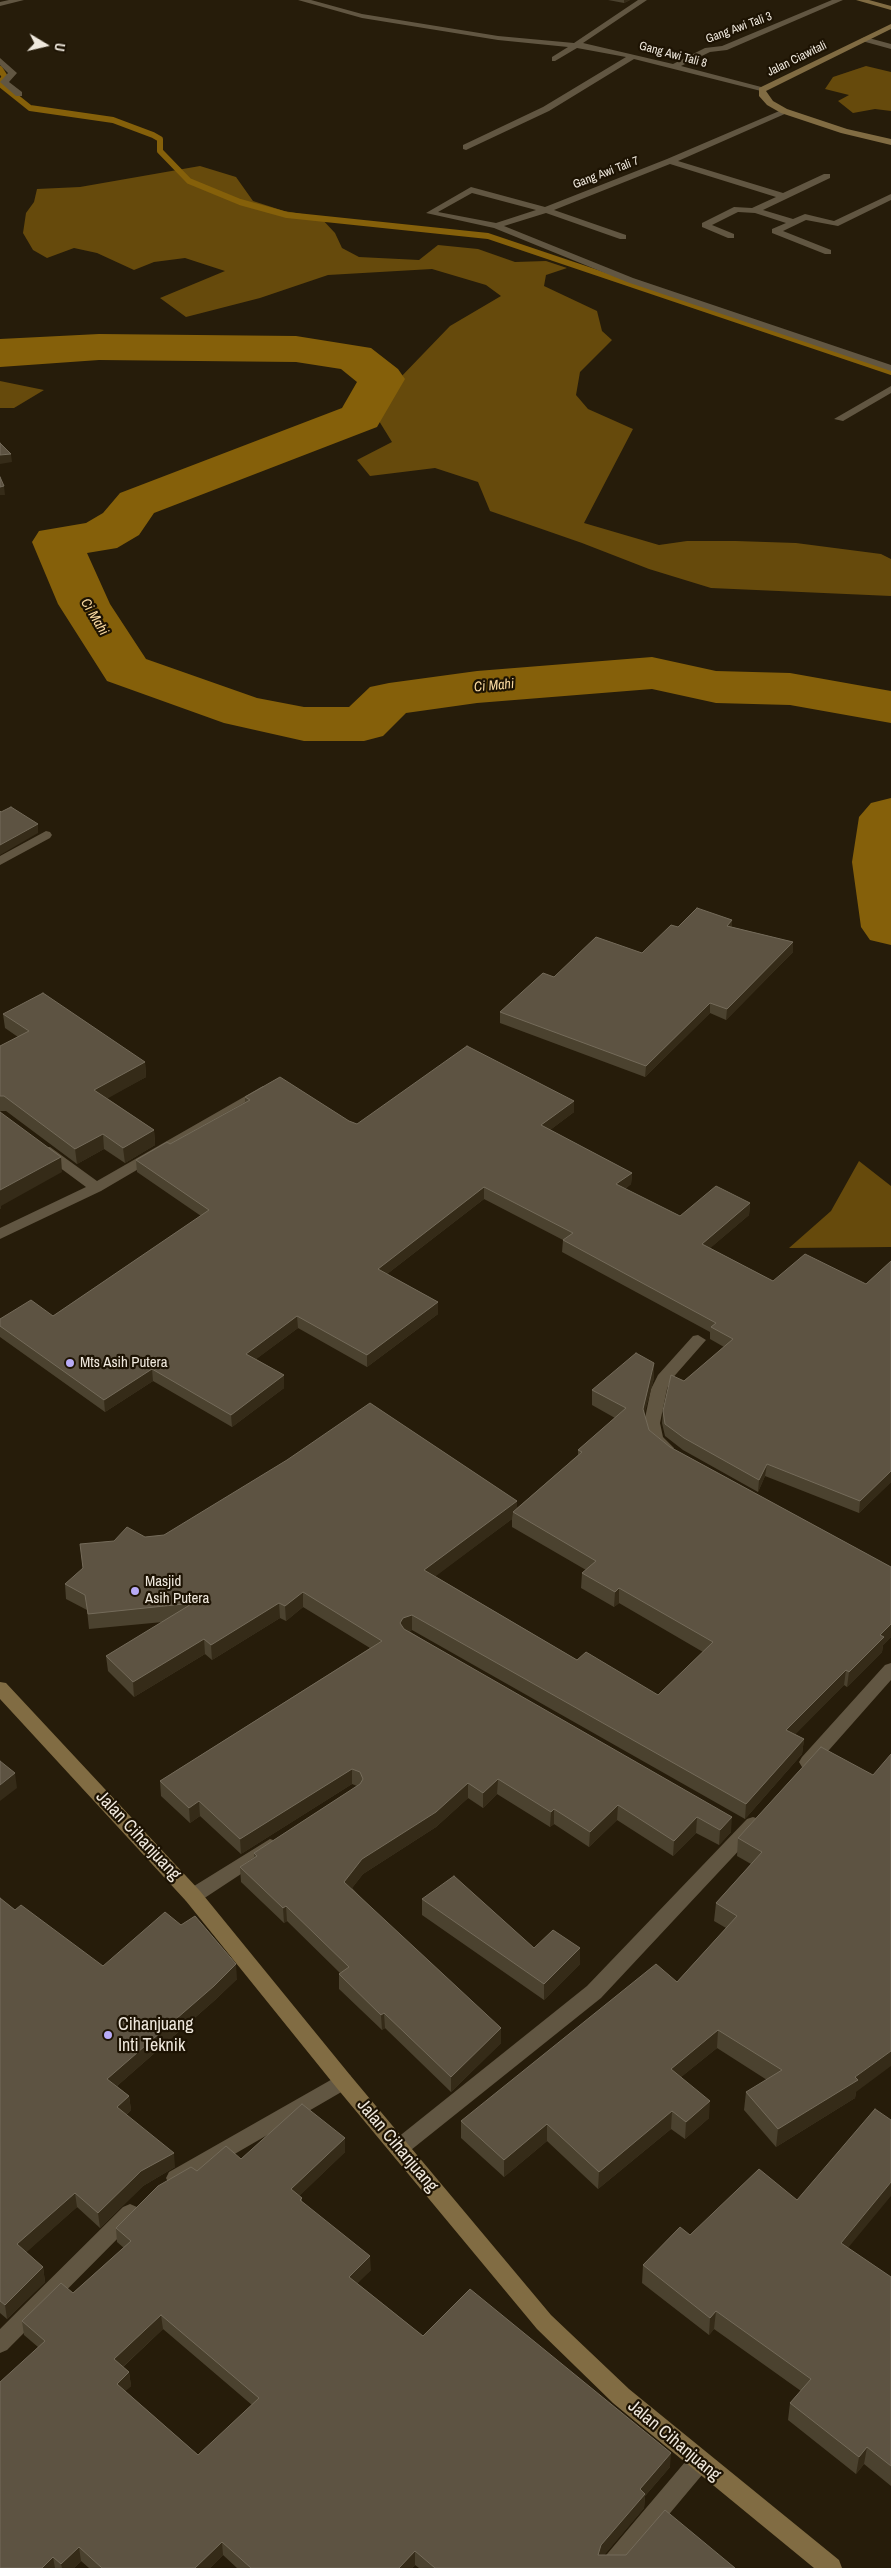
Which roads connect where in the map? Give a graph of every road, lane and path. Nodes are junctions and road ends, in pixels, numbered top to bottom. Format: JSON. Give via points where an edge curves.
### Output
{"nodes":[{"id":1,"x":20,"y":0,"type":"edge"},
{"id":2,"x":302,"y":0,"type":"edge"},
{"id":3,"x":643,"y":0,"type":"edge"},
{"id":4,"x":839,"y":0,"type":"edge"},
{"id":5,"x":860,"y":0,"type":"edge"},
{"id":6,"x":0,"y":4,"type":"edge"},
{"id":7,"x":891,"y":8,"type":"edge"},
{"id":8,"x":891,"y":26,"type":"edge"},
{"id":9,"x":865,"y":39,"type":"junction"},
{"id":10,"x":578,"y":45,"type":"junction"},
{"id":11,"x":891,"y":46,"type":"edge"},
{"id":12,"x":633,"y":56,"type":"junction"},
{"id":13,"x":555,"y":59,"type":"dead end"},
{"id":14,"x":0,"y":60,"type":"edge"},
{"id":15,"x":674,"y":66,"type":"junction"},
{"id":16,"x":762,"y":90,"type":"junction"},
{"id":17,"x":19,"y":94,"type":"dead end"},
{"id":18,"x":784,"y":111,"type":"junction"},
{"id":19,"x":891,"y":142,"type":"edge"},
{"id":20,"x":466,"y":147,"type":"dead end"},
{"id":21,"x":670,"y":162,"type":"junction"},
{"id":22,"x":827,"y":176,"type":"dead end"},
{"id":23,"x":782,"y":196,"type":"junction"},
{"id":24,"x":891,"y":197,"type":"edge"},
{"id":25,"x":546,"y":210,"type":"junction"},
{"id":26,"x":755,"y":210,"type":"junction"},
{"id":27,"x":793,"y":222,"type":"junction"},
{"id":28,"x":496,"y":226,"type":"junction"},
{"id":29,"x":731,"y":236,"type":"dead end"},
{"id":30,"x":624,"y":237,"type":"dead end"},
{"id":31,"x":828,"y":252,"type":"dead end"},
{"id":32,"x":891,"y":368,"type":"edge"},
{"id":33,"x":891,"y":389,"type":"edge"},
{"id":34,"x":839,"y":419,"type":"dead end"},
{"id":35,"x":46,"y":835,"type":"dead end"},
{"id":36,"x":0,"y":861,"type":"edge"},
{"id":37,"x":275,"y":1083,"type":"edge"},
{"id":38,"x":32,"y":1140,"type":"edge"},
{"id":39,"x":96,"y":1188,"type":"junction"},
{"id":40,"x":0,"y":1234,"type":"edge"},
{"id":41,"x":698,"y":1340,"type":"dead end"},
{"id":42,"x":676,"y":1456,"type":"edge"},
{"id":43,"x":891,"y":1669,"type":"edge"},
{"id":44,"x":0,"y":1688,"type":"edge"},
{"id":45,"x":799,"y":1772,"type":"edge"},
{"id":46,"x":766,"y":1809,"type":"edge"},
{"id":47,"x":730,"y":1821,"type":"edge"},
{"id":48,"x":747,"y":1831,"type":"junction"},
{"id":49,"x":286,"y":1836,"type":"edge"},
{"id":50,"x":193,"y":1896,"type":"junction"},
{"id":51,"x":343,"y":2081,"type":"junction"},
{"id":52,"x":398,"y":2148,"type":"junction"},
{"id":53,"x":0,"y":2343,"type":"edge"},
{"id":54,"x":699,"y":2462,"type":"junction"},
{"id":55,"x":610,"y":2568,"type":"edge"},
{"id":56,"x":831,"y":2568,"type":"edge"}],
"edges":[{"from":1,"to":6,"type":"street"},
{"from":2,"to":10,"type":"street","name":"Gang Awi Tali 8","via":[[362,16],[420,26],[498,38]]},
{"from":3,"to":10,"type":"street"},
{"from":4,"to":15,"type":"street","name":"Gang Awi Tali 3"},
{"from":5,"to":7,"type":"main road"},
{"from":8,"to":9,"type":"main road","name":"Jalan Ciawitali"},
{"from":9,"to":11,"type":"street"},
{"from":9,"to":16,"type":"main road","name":"Jalan Ciawitali"},
{"from":10,"to":12,"type":"street","name":"Gang Awi Tali 8"},
{"from":10,"to":13,"type":"street"},
{"from":12,"to":15,"type":"street","name":"Gang Awi Tali 8"},
{"from":12,"to":20,"type":"street","via":[[546,109]]},
{"from":14,"to":17,"type":"street","via":[[13,73],[4,82]]},
{"from":15,"to":16,"type":"street","name":"Gang Awi Tali 8"},
{"from":16,"to":18,"type":"main road","name":"Jalan Ciawitali","via":[[770,104]]},
{"from":18,"to":19,"type":"main road","name":"Jalan Ciawitali","via":[[844,131]]},
{"from":18,"to":21,"type":"street","name":"Gang Awi Tali 7"},
{"from":21,"to":23,"type":"street"},
{"from":21,"to":25,"type":"street","name":"Gang Awi Tali 7"},
{"from":22,"to":23,"type":"street"},
{"from":23,"to":26,"type":"street"},
{"from":24,"to":27,"type":"street","via":[[835,224],[809,217]]},
{"from":25,"to":28,"type":"street","name":"Gang Awi Tali 7"},
{"from":25,"to":28,"type":"street","name":"Gang Awi Tali 7","via":[[467,190],[430,213]]},
{"from":25,"to":30,"type":"street"},
{"from":26,"to":27,"type":"street"},
{"from":26,"to":29,"type":"street","via":[[737,209],[705,225]]},
{"from":27,"to":31,"type":"street","via":[[777,230],[776,234]]},
{"from":28,"to":32,"type":"street","via":[[630,280]]},
{"from":33,"to":34,"type":"street"},
{"from":35,"to":36,"type":"street"},
{"from":37,"to":39,"type":"street"},
{"from":38,"to":39,"type":"street"},
{"from":39,"to":40,"type":"street"},
{"from":41,"to":42,"type":"street","via":[[664,1379],[652,1423],[655,1439]]},
{"from":43,"to":45,"type":"street"},
{"from":44,"to":50,"type":"main road","name":"Jalan Cihanjuang"},
{"from":46,"to":48,"type":"street"},
{"from":47,"to":48,"type":"street"},
{"from":48,"to":52,"type":"street","via":[[594,1992]]},
{"from":49,"to":50,"type":"street"},
{"from":50,"to":51,"type":"main road","name":"Jalan Cihanjuang"},
{"from":51,"to":52,"type":"main road","name":"Jalan Cihanjuang"},
{"from":51,"to":53,"type":"street","via":[[152,2194]]},
{"from":52,"to":54,"type":"main road","name":"Jalan Cihanjuang","via":[[544,2322],[621,2396]]},
{"from":54,"to":55,"type":"street"},
{"from":54,"to":56,"type":"main road","name":"Jalan Cihanjuang"}]}
